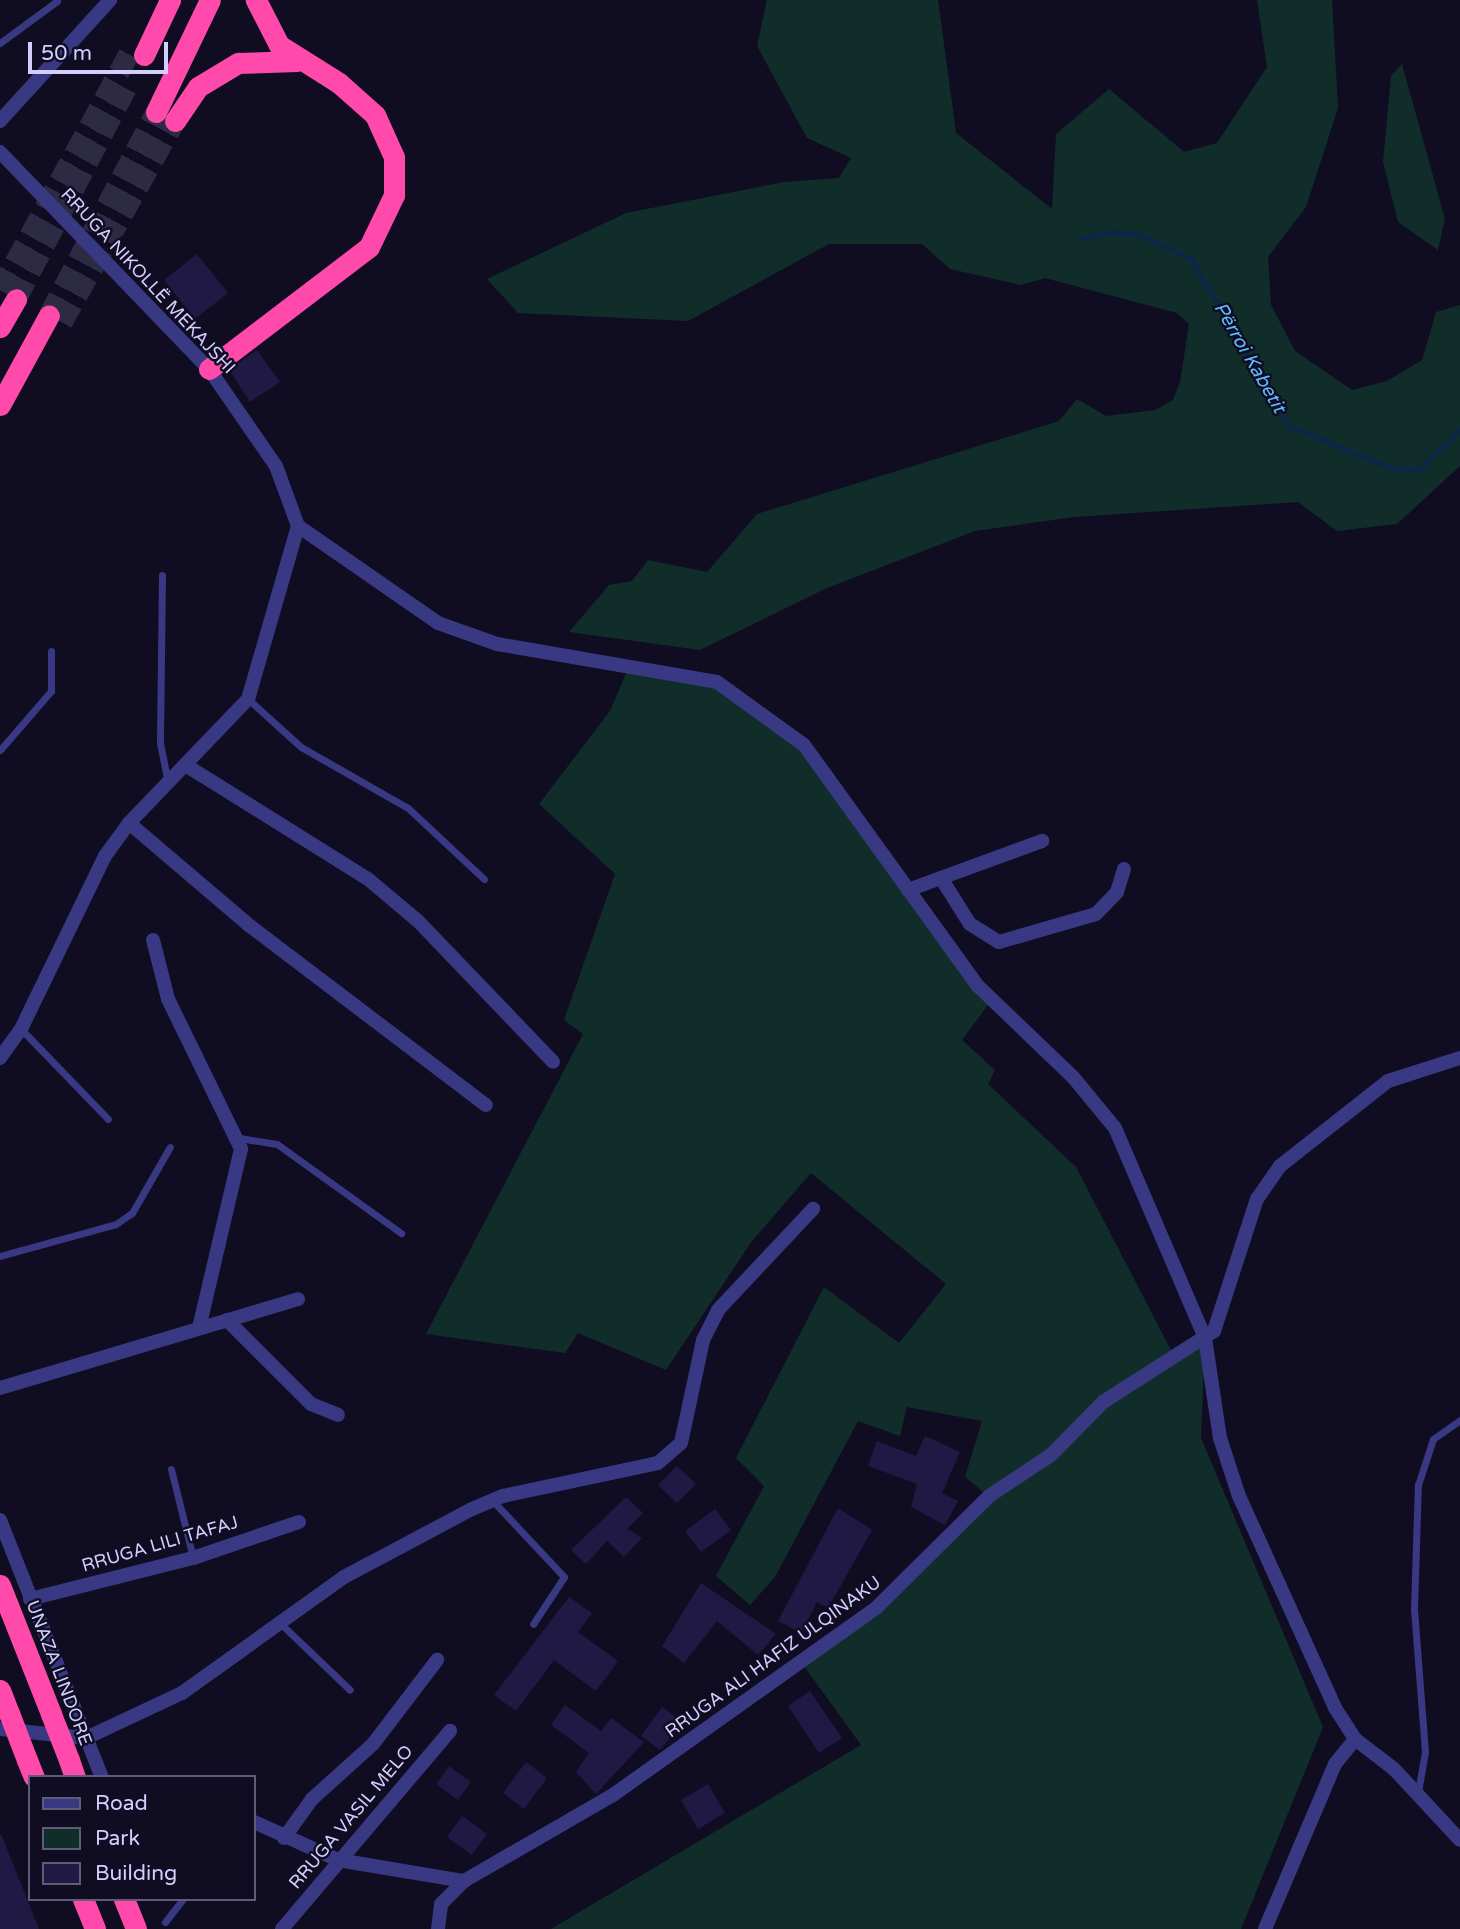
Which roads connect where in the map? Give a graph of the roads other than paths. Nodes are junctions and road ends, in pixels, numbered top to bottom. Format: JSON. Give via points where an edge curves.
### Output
{"nodes":[{"id":1,"x":110,"y":0,"type":"edge"},
{"id":2,"x":160,"y":0,"type":"edge"},
{"id":3,"x":170,"y":0,"type":"edge"},
{"id":4,"x":210,"y":0,"type":"edge"},
{"id":5,"x":256,"y":0,"type":"edge"},
{"id":6,"x":57,"y":1,"type":"edge"},
{"id":7,"x":0,"y":43,"type":"edge"},
{"id":8,"x":297,"y":61,"type":"junction"},
{"id":9,"x":0,"y":121,"type":"edge"},
{"id":10,"x":0,"y":152,"type":"edge"},
{"id":11,"x":16,"y":299,"type":"tunnel mouth"},
{"id":12,"x":55,"y":319,"type":"tunnel mouth"},
{"id":13,"x":0,"y":327,"type":"edge"},
{"id":14,"x":209,"y":369,"type":"junction"},
{"id":15,"x":0,"y":405,"type":"edge"},
{"id":16,"x":298,"y":526,"type":"junction"},
{"id":17,"x":162,"y":575,"type":"dead end"},
{"id":18,"x":51,"y":651,"type":"dead end"},
{"id":19,"x":248,"y":699,"type":"junction"},
{"id":20,"x":0,"y":750,"type":"edge"},
{"id":21,"x":187,"y":766,"type":"junction"},
{"id":22,"x":169,"y":784,"type":"junction"},
{"id":23,"x":129,"y":823,"type":"junction"},
{"id":24,"x":1042,"y":841,"type":"dead end"},
{"id":25,"x":1124,"y":869,"type":"dead end"},
{"id":26,"x":942,"y":878,"type":"junction"},
{"id":27,"x":484,"y":879,"type":"dead end"},
{"id":28,"x":908,"y":890,"type":"junction"},
{"id":29,"x":153,"y":940,"type":"dead end"},
{"id":30,"x":21,"y":1029,"type":"junction"},
{"id":31,"x":0,"y":1058,"type":"edge"},
{"id":32,"x":1460,"y":1058,"type":"edge"},
{"id":33,"x":553,"y":1062,"type":"dead end"},
{"id":34,"x":486,"y":1105,"type":"dead end"},
{"id":35,"x":108,"y":1119,"type":"dead end"},
{"id":36,"x":239,"y":1138,"type":"junction"},
{"id":37,"x":170,"y":1147,"type":"dead end"},
{"id":38,"x":813,"y":1209,"type":"dead end"},
{"id":39,"x":401,"y":1233,"type":"dead end"},
{"id":40,"x":0,"y":1256,"type":"edge"},
{"id":41,"x":298,"y":1299,"type":"dead end"},
{"id":42,"x":226,"y":1320,"type":"junction"},
{"id":43,"x":199,"y":1328,"type":"junction"},
{"id":44,"x":1205,"y":1338,"type":"junction"},
{"id":45,"x":0,"y":1388,"type":"edge"},
{"id":46,"x":338,"y":1415,"type":"dead end"},
{"id":47,"x":1460,"y":1420,"type":"edge"},
{"id":48,"x":171,"y":1469,"type":"dead end"},
{"id":49,"x":493,"y":1501,"type":"junction"},
{"id":50,"x":0,"y":1520,"type":"edge"},
{"id":51,"x":299,"y":1522,"type":"dead end"},
{"id":52,"x":193,"y":1558,"type":"junction"},
{"id":53,"x":0,"y":1585,"type":"edge"},
{"id":54,"x":30,"y":1598,"type":"junction"},
{"id":55,"x":281,"y":1624,"type":"junction"},
{"id":56,"x":533,"y":1624,"type":"dead end"},
{"id":57,"x":437,"y":1660,"type":"dead end"},
{"id":58,"x":0,"y":1690,"type":"edge"},
{"id":59,"x":350,"y":1690,"type":"dead end"},
{"id":60,"x":5,"y":1721,"type":"edge"},
{"id":61,"x":450,"y":1731,"type":"dead end"},
{"id":62,"x":86,"y":1738,"type":"junction"},
{"id":63,"x":1355,"y":1739,"type":"junction"},
{"id":64,"x":30,"y":1768,"type":"edge"},
{"id":65,"x":72,"y":1769,"type":"edge"},
{"id":66,"x":101,"y":1775,"type":"edge"},
{"id":67,"x":1418,"y":1793,"type":"junction"},
{"id":68,"x":256,"y":1823,"type":"edge"},
{"id":69,"x":284,"y":1838,"type":"junction"},
{"id":70,"x":1460,"y":1840,"type":"edge"},
{"id":71,"x":338,"y":1860,"type":"junction"},
{"id":72,"x":464,"y":1881,"type":"junction"},
{"id":73,"x":84,"y":1901,"type":"edge"},
{"id":74,"x":125,"y":1901,"type":"edge"},
{"id":75,"x":181,"y":1901,"type":"edge"},
{"id":76,"x":164,"y":1922,"type":"dead end"},
{"id":77,"x":94,"y":1929,"type":"edge"},
{"id":78,"x":136,"y":1929,"type":"edge"},
{"id":79,"x":282,"y":1929,"type":"edge"},
{"id":80,"x":438,"y":1929,"type":"edge"},
{"id":81,"x":1265,"y":1929,"type":"edge"}],
"edges":[{"from":1,"to":9,"type":"street"},
{"from":2,"to":3,"type":"highway","via":[[138,52]]},
{"from":4,"to":8,"type":"highway","via":[[166,116],[198,88],[238,63]]},
{"from":5,"to":8,"type":"highway","via":[[272,37]]},
{"from":6,"to":7,"type":"lane"},
{"from":8,"to":14,"type":"highway","via":[[340,83],[375,115],[394,157],[394,195],[369,247]]},
{"from":10,"to":14,"type":"street","name":"RRUGA NIKOLLË MEKAJSHI"},
{"from":11,"to":13,"type":"highway"},
{"from":12,"to":15,"type":"highway"},
{"from":14,"to":16,"type":"street","name":"RRUGA NIKOLLË MEKAJSHI","via":[[276,466]]},
{"from":16,"to":19,"type":"street"},
{"from":16,"to":28,"type":"street","via":[[396,599],[466,635],[699,677],[732,689],[804,745]]},
{"from":17,"to":22,"type":"lane","via":[[160,743]]},
{"from":18,"to":20,"type":"lane","via":[[51,691]]},
{"from":19,"to":21,"type":"street"},
{"from":19,"to":27,"type":"lane","via":[[301,747],[408,808]]},
{"from":21,"to":22,"type":"street"},
{"from":21,"to":33,"type":"street","via":[[368,879],[418,921]]},
{"from":22,"to":23,"type":"street"},
{"from":23,"to":30,"type":"street","via":[[105,856]]},
{"from":23,"to":34,"type":"street","via":[[250,926]]},
{"from":24,"to":26,"type":"street"},
{"from":25,"to":26,"type":"street","via":[[1117,892],[1096,914],[999,942],[970,924]]},
{"from":26,"to":28,"type":"street"},
{"from":28,"to":44,"type":"street","via":[[991,1001],[1073,1077],[1115,1128]]},
{"from":29,"to":36,"type":"street","via":[[168,999],[215,1101]]},
{"from":30,"to":31,"type":"street"},
{"from":30,"to":35,"type":"lane"},
{"from":32,"to":44,"type":"street","name":"RRUGA ALI HAFIZ ULQINAKU","via":[[1388,1081],[1280,1166],[1257,1199],[1219,1320]]},
{"from":36,"to":39,"type":"lane","via":[[277,1144]]},
{"from":36,"to":43,"type":"street","via":[[240,1161],[210,1262]]},
{"from":37,"to":40,"type":"lane","via":[[132,1213],[116,1224]]},
{"from":38,"to":49,"type":"street","via":[[728,1296],[709,1324],[681,1443],[671,1455],[609,1479]]},
{"from":41,"to":42,"type":"street"},
{"from":42,"to":43,"type":"street"},
{"from":42,"to":46,"type":"street","via":[[311,1404]]},
{"from":43,"to":45,"type":"street"},
{"from":44,"to":63,"type":"street","via":[[1220,1438],[1239,1496],[1335,1709]]},
{"from":44,"to":72,"type":"street","name":"RRUGA ALI HAFIZ ULQINAKU","via":[[1103,1402],[1051,1455],[989,1496],[876,1608],[613,1795]]},
{"from":47,"to":67,"type":"lane","via":[[1433,1439],[1418,1485],[1414,1609],[1425,1752]]},
{"from":48,"to":52,"type":"lane"},
{"from":49,"to":55,"type":"street","via":[[344,1577]]},
{"from":49,"to":56,"type":"lane","via":[[564,1577]]},
{"from":50,"to":54,"type":"street"},
{"from":51,"to":52,"type":"street","name":"RRUGA LILI TAFAJ"},
{"from":52,"to":54,"type":"street","name":"RRUGA LILI TAFAJ"},
{"from":53,"to":65,"type":"highway","name":"UNAZA LINDORE","bridge":true},
{"from":54,"to":62,"type":"street"},
{"from":55,"to":59,"type":"lane"},
{"from":55,"to":62,"type":"street","via":[[183,1693]]},
{"from":57,"to":69,"type":"street","via":[[373,1744],[317,1794]]},
{"from":58,"to":60,"type":"highway"},
{"from":60,"to":62,"type":"street"},
{"from":60,"to":64,"type":"highway","bridge":true},
{"from":61,"to":71,"type":"street","name":"RRUGA VASIL MELO"},
{"from":62,"to":66,"type":"street"},
{"from":63,"to":67,"type":"street"},
{"from":63,"to":81,"type":"street","via":[[1335,1764]]},
{"from":67,"to":70,"type":"street"},
{"from":68,"to":69,"type":"street"},
{"from":69,"to":71,"type":"street"},
{"from":71,"to":72,"type":"street"},
{"from":71,"to":79,"type":"street","name":"RRUGA VASIL MELO"},
{"from":72,"to":80,"type":"street","name":"RRUGA ALI HAFIZ ULQINAKU","via":[[441,1904]]},
{"from":73,"to":77,"type":"highway"},
{"from":74,"to":78,"type":"highway"},
{"from":75,"to":76,"type":"lane"}]}
